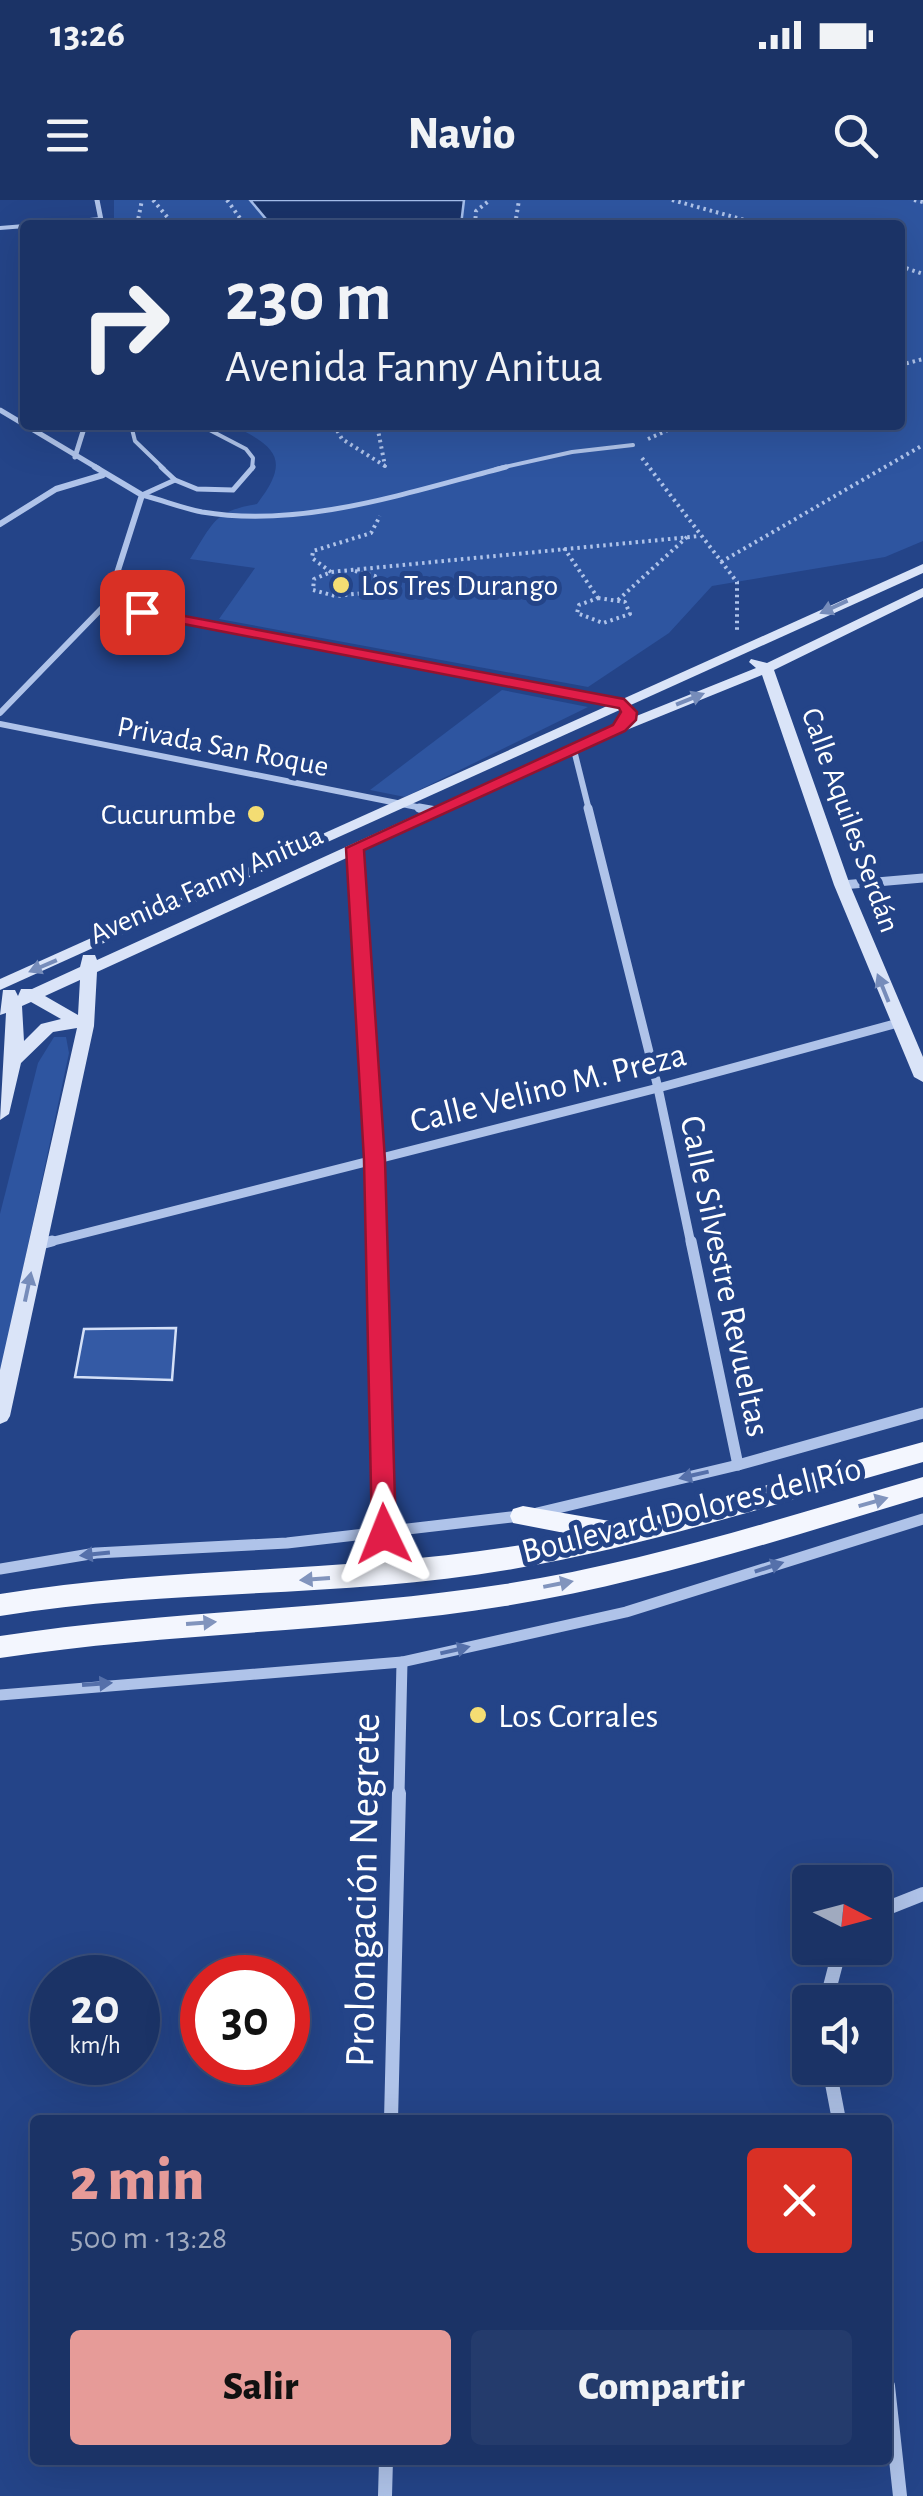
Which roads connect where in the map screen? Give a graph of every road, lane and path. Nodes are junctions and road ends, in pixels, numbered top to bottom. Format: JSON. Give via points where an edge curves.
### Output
{"nodes":[{"id":1,"x":152,"y":200,"type":"edge"},
{"id":2,"x":490,"y":200,"type":"edge"},
{"id":3,"x":672,"y":200,"type":"edge"},
{"id":4,"x":914,"y":200,"type":"edge"},
{"id":5,"x":923,"y":202,"type":"edge"},
{"id":6,"x":168,"y":220,"type":"edge"},
{"id":7,"x":475,"y":220,"type":"edge"},
{"id":8,"x":746,"y":220,"type":"edge"},
{"id":9,"x":33,"y":430,"type":"edge"},
{"id":10,"x":84,"y":430,"type":"edge"},
{"id":11,"x":133,"y":430,"type":"edge"},
{"id":12,"x":210,"y":430,"type":"edge"},
{"id":13,"x":337,"y":430,"type":"edge"},
{"id":14,"x":378,"y":430,"type":"edge"},
{"id":15,"x":667,"y":430,"type":"edge"},
{"id":16,"x":632,"y":445,"type":"junction"},
{"id":17,"x":923,"y":445,"type":"edge"},
{"id":18,"x":76,"y":456,"type":"junction"},
{"id":19,"x":104,"y":475,"type":"junction"},
{"id":20,"x":175,"y":480,"type":"junction"},
{"id":21,"x":142,"y":495,"type":"junction"},
{"id":22,"x":382,"y":498,"type":"junction"},
{"id":23,"x":0,"y":524,"type":"edge"},
{"id":24,"x":700,"y":536,"type":"junction"},
{"id":25,"x":687,"y":537,"type":"junction"},
{"id":26,"x":563,"y":547,"type":"junction"},
{"id":27,"x":721,"y":562,"type":"junction"},
{"id":28,"x":923,"y":568,"type":"edge"},
{"id":29,"x":355,"y":571,"type":"junction"},
{"id":30,"x":330,"y":572,"type":"junction"},
{"id":31,"x":923,"y":592,"type":"edge"},
{"id":32,"x":598,"y":598,"type":"junction"},
{"id":33,"x":618,"y":600,"type":"junction"},
{"id":34,"x":105,"y":605,"type":"junction"},
{"id":35,"x":737,"y":651,"type":"junction"},
{"id":36,"x":766,"y":668,"type":"junction"},
{"id":37,"x":624,"y":704,"type":"junction"},
{"id":38,"x":0,"y":712,"type":"edge"},
{"id":39,"x":0,"y":724,"type":"edge"},
{"id":40,"x":619,"y":728,"type":"junction"},
{"id":41,"x":574,"y":750,"type":"junction"},
{"id":42,"x":403,"y":804,"type":"junction"},
{"id":43,"x":436,"y":812,"type":"junction"},
{"id":44,"x":355,"y":848,"type":"junction"},
{"id":45,"x":923,"y":878,"type":"edge"},
{"id":46,"x":842,"y":885,"type":"junction"},
{"id":47,"x":89,"y":957,"type":"junction"},
{"id":48,"x":1,"y":983,"type":"edge"},
{"id":49,"x":32,"y":995,"type":"junction"},
{"id":50,"x":7,"y":1007,"type":"edge"},
{"id":51,"x":82,"y":1023,"type":"junction"},
{"id":52,"x":898,"y":1023,"type":"junction"},
{"id":53,"x":6,"y":1065,"type":"edge"},
{"id":54,"x":923,"y":1077,"type":"edge"},
{"id":55,"x":658,"y":1088,"type":"junction"},
{"id":56,"x":0,"y":1114,"type":"edge"},
{"id":57,"x":374,"y":1160,"type":"junction"},
{"id":58,"x":38,"y":1245,"type":"junction"},
{"id":59,"x":923,"y":1413,"type":"edge"},
{"id":60,"x":0,"y":1416,"type":"edge"},
{"id":61,"x":923,"y":1452,"type":"edge"},
{"id":62,"x":738,"y":1464,"type":"junction"},
{"id":63,"x":923,"y":1488,"type":"edge"},
{"id":64,"x":523,"y":1516,"type":"junction"},
{"id":65,"x":923,"y":1519,"type":"edge"},
{"id":66,"x":632,"y":1533,"type":"junction"},
{"id":67,"x":384,"y":1534,"type":"junction"},
{"id":68,"x":0,"y":1569,"type":"edge"},
{"id":69,"x":0,"y":1605,"type":"edge"},
{"id":70,"x":0,"y":1647,"type":"edge"},
{"id":71,"x":402,"y":1662,"type":"junction"},
{"id":72,"x":0,"y":1695,"type":"edge"},
{"id":73,"x":923,"y":1894,"type":"edge"},
{"id":74,"x":892,"y":1906,"type":"edge"},
{"id":75,"x":832,"y":2085,"type":"edge"},
{"id":76,"x":391,"y":2115,"type":"edge"},
{"id":77,"x":838,"y":2115,"type":"edge"},
{"id":78,"x":892,"y":2423,"type":"edge"},
{"id":79,"x":386,"y":2465,"type":"edge"},
{"id":80,"x":385,"y":2496,"type":"edge"},
{"id":81,"x":900,"y":2496,"type":"edge"}],
"edges":[{"from":1,"to":6,"type":"path"},
{"from":2,"to":7,"type":"path"},
{"from":3,"to":8,"type":"path"},
{"from":4,"to":5,"type":"path"},
{"from":9,"to":18,"type":"street"},
{"from":10,"to":18,"type":"street"},
{"from":11,"to":20,"type":"lane","via":[[135,441]]},
{"from":12,"to":20,"type":"lane","via":[[246,448],[253,468],[226,491]]},
{"from":13,"to":14,"type":"path","via":[[385,466]]},
{"from":15,"to":16,"type":"path"},
{"from":16,"to":22,"type":"lane","via":[[580,450]]},
{"from":16,"to":24,"type":"path"},
{"from":17,"to":27,"type":"path"},
{"from":18,"to":19,"type":"street"},
{"from":19,"to":21,"type":"street"},
{"from":19,"to":23,"type":"street","via":[[48,493]]},
{"from":20,"to":21,"type":"lane"},
{"from":21,"to":22,"type":"lane","via":[[186,509],[262,518]]},
{"from":21,"to":34,"type":"street"},
{"from":22,"to":30,"type":"path","via":[[371,533],[313,551],[312,558]]},
{"from":24,"to":25,"type":"path"},
{"from":24,"to":27,"type":"path"},
{"from":25,"to":26,"type":"path"},
{"from":25,"to":33,"type":"path"},
{"from":26,"to":29,"type":"path"},
{"from":26,"to":32,"type":"path"},
{"from":27,"to":35,"type":"path","via":[[737,582]]},
{"from":28,"to":35,"type":"main road","name":"Avenida Fanny Anitua","one_way":true},
{"from":29,"to":30,"type":"path"},
{"from":29,"to":30,"type":"path","via":[[375,576],[374,592],[313,590],[314,578]]},
{"from":31,"to":36,"type":"main road","name":"Avenida Fanny Anitua"},
{"from":32,"to":33,"type":"path"},
{"from":32,"to":33,"type":"path","via":[[583,601],[577,613],[595,622],[620,621],[631,610]]},
{"from":34,"to":37,"type":"street"},
{"from":34,"to":38,"type":"street"},
{"from":35,"to":36,"type":"main road"},
{"from":35,"to":37,"type":"main road","name":"Avenida Fanny Anitua"},
{"from":40,"to":36,"type":"main road","name":"Avenida Fanny Anitua","one_way":true},
{"from":36,"to":46,"type":"main road","name":"Calle Aquiles Serdán"},
{"from":37,"to":40,"type":"main road","via":[[629,717]]},
{"from":37,"to":42,"type":"main road","name":"Avenida Fanny Anitua"},
{"from":39,"to":42,"type":"street","name":"Privada San Roque"},
{"from":40,"to":41,"type":"main road","name":"Avenida Fanny Anitua"},
{"from":41,"to":43,"type":"main road","name":"Avenida Fanny Anitua"},
{"from":41,"to":55,"type":"street","name":"Calle Silvestre Revueltas"},
{"from":42,"to":43,"type":"street","name":"Privada San Roque"},
{"from":42,"to":47,"type":"main road","name":"Avenida Fanny Anitua"},
{"from":43,"to":44,"type":"main road","name":"Avenida Fanny Anitua"},
{"from":44,"to":47,"type":"main road","name":"Avenida Fanny Anitua"},
{"from":44,"to":57,"type":"street"},
{"from":45,"to":46,"type":"street"},
{"from":52,"to":46,"type":"main road","name":"Calle Aquiles Serdán","one_way":true},
{"from":47,"to":48,"type":"main road","name":"Avenida Fanny Anitua","one_way":true},
{"from":47,"to":49,"type":"main road","name":"Avenida Fanny Anitua"},
{"from":47,"to":51,"type":"main road"},
{"from":48,"to":49,"type":"main road"},
{"from":48,"to":50,"type":"main road"},
{"from":49,"to":50,"type":"main road","name":"Avenida Fanny Anitua"},
{"from":49,"to":51,"type":"main road"},
{"from":50,"to":53,"type":"main road"},
{"from":51,"to":53,"type":"main road","via":[[48,1028]]},
{"from":51,"to":58,"type":"main road"},
{"from":52,"to":54,"type":"main road","name":"Calle Aquiles Serdán"},
{"from":52,"to":55,"type":"street","name":"Calle Velino M. Preza"},
{"from":53,"to":56,"type":"main road"},
{"from":55,"to":57,"type":"street","name":"Calle Velino M. Preza"},
{"from":55,"to":62,"type":"street","name":"Calle Silvestre Revueltas"},
{"from":57,"to":58,"type":"street","name":"Calle Velino M. Preza"},
{"from":57,"to":67,"type":"street"},
{"from":60,"to":58,"type":"main road","one_way":true},
{"from":59,"to":62,"type":"street"},
{"from":61,"to":66,"type":"main road","name":"Boulevard Dolores del Río"},
{"from":62,"to":64,"type":"street","one_way":true},
{"from":70,"to":63,"type":"main road","name":"Boulevard Dolores del Río","one_way":true,"via":[[508,1595],[636,1569]]},
{"from":64,"to":66,"type":"main road"},
{"from":64,"to":67,"type":"street"},
{"from":71,"to":65,"type":"street","one_way":true,"via":[[626,1612]]},
{"from":66,"to":69,"type":"main road","name":"Boulevard Dolores del Río","one_way":true,"via":[[434,1569],[74,1593]]},
{"from":67,"to":68,"type":"street","one_way":true,"via":[[96,1553]]},
{"from":72,"to":71,"type":"street","one_way":true},
{"from":71,"to":76,"type":"street","name":"Prolongación Negrete"},
{"from":73,"to":74,"type":"street"},
{"from":75,"to":77,"type":"street"},
{"from":78,"to":81,"type":"street"},
{"from":79,"to":80,"type":"street"}]}
